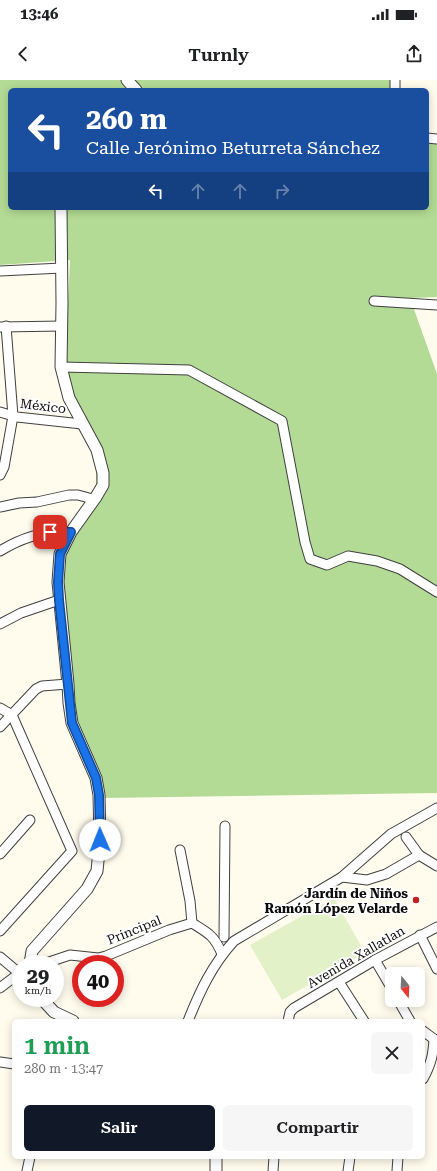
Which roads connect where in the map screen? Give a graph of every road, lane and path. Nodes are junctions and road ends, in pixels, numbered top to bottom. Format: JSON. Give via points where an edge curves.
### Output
{"nodes":[{"id":1,"x":126,"y":80,"type":"edge"},
{"id":2,"x":134,"y":88,"type":"edge"},
{"id":3,"x":61,"y":210,"type":"edge"},
{"id":4,"x":62,"y":268,"type":"junction"},
{"id":5,"x":0,"y":271,"type":"edge"},
{"id":6,"x":374,"y":302,"type":"dead end"},
{"id":7,"x":437,"y":305,"type":"edge"},
{"id":8,"x":3,"y":326,"type":"edge"},
{"id":9,"x":62,"y":326,"type":"junction"},
{"id":10,"x":61,"y":367,"type":"junction"},
{"id":11,"x":0,"y":412,"type":"edge"},
{"id":12,"x":13,"y":416,"type":"junction"},
{"id":13,"x":82,"y":424,"type":"junction"},
{"id":14,"x":0,"y":475,"type":"edge"},
{"id":15,"x":92,"y":502,"type":"junction"},
{"id":16,"x":0,"y":506,"type":"edge"},
{"id":17,"x":71,"y":532,"type":"junction"},
{"id":18,"x":0,"y":551,"type":"edge"},
{"id":19,"x":437,"y":592,"type":"edge"},
{"id":20,"x":59,"y":600,"type":"junction"},
{"id":21,"x":0,"y":624,"type":"edge"},
{"id":22,"x":68,"y":684,"type":"junction"},
{"id":23,"x":0,"y":708,"type":"edge"},
{"id":24,"x":12,"y":715,"type":"junction"},
{"id":25,"x":0,"y":727,"type":"edge"},
{"id":26,"x":437,"y":808,"type":"edge"},
{"id":27,"x":30,"y":820,"type":"dead end"},
{"id":28,"x":225,"y":826,"type":"dead end"},
{"id":29,"x":406,"y":837,"type":"dead end"},
{"id":30,"x":180,"y":850,"type":"dead end"},
{"id":31,"x":0,"y":854,"type":"edge"},
{"id":32,"x":419,"y":855,"type":"junction"},
{"id":33,"x":437,"y":866,"type":"edge"},
{"id":34,"x":342,"y":877,"type":"junction"},
{"id":35,"x":192,"y":923,"type":"junction"},
{"id":36,"x":437,"y":927,"type":"edge"},
{"id":37,"x":0,"y":931,"type":"edge"},
{"id":38,"x":211,"y":934,"type":"junction"},
{"id":39,"x":420,"y":935,"type":"junction"},
{"id":40,"x":224,"y":937,"type":"junction"},
{"id":41,"x":234,"y":941,"type":"junction"},
{"id":42,"x":222,"y":954,"type":"junction"},
{"id":43,"x":31,"y":955,"type":"edge"},
{"id":44,"x":0,"y":957,"type":"edge"},
{"id":45,"x":64,"y":957,"type":"edge"},
{"id":46,"x":375,"y":960,"type":"junction"},
{"id":47,"x":12,"y":966,"type":"edge"},
{"id":48,"x":437,"y":969,"type":"edge"},
{"id":49,"x":385,"y":977,"type":"edge"},
{"id":50,"x":12,"y":978,"type":"edge"},
{"id":51,"x":339,"y":982,"type":"junction"},
{"id":52,"x":0,"y":988,"type":"edge"},
{"id":53,"x":49,"y":1007,"type":"edge"},
{"id":54,"x":402,"y":1007,"type":"edge"},
{"id":55,"x":289,"y":1016,"type":"edge"},
{"id":56,"x":69,"y":1019,"type":"edge"},
{"id":57,"x":189,"y":1019,"type":"edge"},
{"id":58,"x":363,"y":1019,"type":"edge"},
{"id":59,"x":409,"y":1019,"type":"edge"},
{"id":60,"x":425,"y":1032,"type":"edge"},
{"id":61,"x":435,"y":1038,"type":"edge"},
{"id":62,"x":425,"y":1039,"type":"edge"},
{"id":63,"x":0,"y":1062,"type":"edge"},
{"id":64,"x":12,"y":1064,"type":"edge"},
{"id":65,"x":425,"y":1075,"type":"edge"},
{"id":66,"x":30,"y":1159,"type":"edge"},
{"id":67,"x":216,"y":1159,"type":"edge"},
{"id":68,"x":274,"y":1159,"type":"edge"},
{"id":69,"x":350,"y":1159,"type":"edge"},
{"id":70,"x":398,"y":1159,"type":"edge"},
{"id":71,"x":27,"y":1171,"type":"edge"},
{"id":72,"x":216,"y":1171,"type":"edge"},
{"id":73,"x":273,"y":1171,"type":"edge"},
{"id":74,"x":348,"y":1171,"type":"edge"},
{"id":75,"x":397,"y":1171,"type":"edge"}],
"edges":[{"from":1,"to":2,"type":"street"},
{"from":3,"to":4,"type":"street"},
{"from":4,"to":5,"type":"street"},
{"from":4,"to":9,"type":"street"},
{"from":6,"to":7,"type":"street"},
{"from":8,"to":9,"type":"street"},
{"from":8,"to":12,"type":"street"},
{"from":9,"to":10,"type":"street"},
{"from":10,"to":13,"type":"street","via":[[69,398]]},
{"from":10,"to":19,"type":"street","via":[[189,370],[282,421],[310,559],[327,565],[348,556],[377,561],[400,570]]},
{"from":11,"to":12,"type":"street","name":"México"},
{"from":12,"to":13,"type":"street","name":"México"},
{"from":12,"to":14,"type":"street","via":[[4,467]]},
{"from":13,"to":15,"type":"street","via":[[97,450],[103,473],[103,485]]},
{"from":15,"to":16,"type":"street","via":[[89,498],[69,495]]},
{"from":15,"to":17,"type":"street"},
{"from":17,"to":18,"type":"street","via":[[50,532],[32,536]]},
{"from":17,"to":20,"type":"street","via":[[60,554]]},
{"from":20,"to":21,"type":"street","via":[[21,613]]},
{"from":20,"to":22,"type":"street"},
{"from":22,"to":24,"type":"street","via":[[42,686],[36,689]]},
{"from":22,"to":43,"type":"street","via":[[72,723],[96,778],[99,795],[100,840],[97,871],[87,889],[32,951]]},
{"from":23,"to":24,"type":"street"},
{"from":24,"to":25,"type":"street"},
{"from":24,"to":37,"type":"street","via":[[72,851]]},
{"from":26,"to":34,"type":"street","via":[[391,834]]},
{"from":27,"to":31,"type":"street"},
{"from":28,"to":40,"type":"street"},
{"from":29,"to":32,"type":"street"},
{"from":30,"to":35,"type":"street"},
{"from":32,"to":33,"type":"street"},
{"from":32,"to":34,"type":"street","via":[[386,874],[367,880]]},
{"from":34,"to":41,"type":"street"},
{"from":35,"to":38,"type":"street"},
{"from":35,"to":45,"type":"street","name":"Principal","via":[[106,956]]},
{"from":36,"to":39,"type":"street","name":"Avenida Xallatlan"},
{"from":38,"to":40,"type":"street"},
{"from":38,"to":42,"type":"street"},
{"from":39,"to":46,"type":"street","name":"Avenida Xallatlan"},
{"from":39,"to":48,"type":"street"},
{"from":40,"to":41,"type":"street"},
{"from":41,"to":42,"type":"street"},
{"from":42,"to":57,"type":"street","via":[[202,987]]},
{"from":44,"to":47,"type":"street"},
{"from":46,"to":49,"type":"street"},
{"from":46,"to":51,"type":"street","name":"Avenida Xallatlan"},
{"from":50,"to":52,"type":"street"},
{"from":51,"to":55,"type":"street","name":"Avenida Xallatlan","via":[[294,1008]]},
{"from":51,"to":58,"type":"street"},
{"from":53,"to":56,"type":"street"},
{"from":54,"to":59,"type":"street"},
{"from":60,"to":61,"type":"street"},
{"from":61,"to":62,"type":"street"},
{"from":61,"to":65,"type":"street","via":[[433,1054]]},
{"from":63,"to":64,"type":"street"},
{"from":66,"to":71,"type":"street"},
{"from":67,"to":72,"type":"street"},
{"from":68,"to":73,"type":"street"},
{"from":69,"to":74,"type":"street"},
{"from":70,"to":75,"type":"street"}]}
